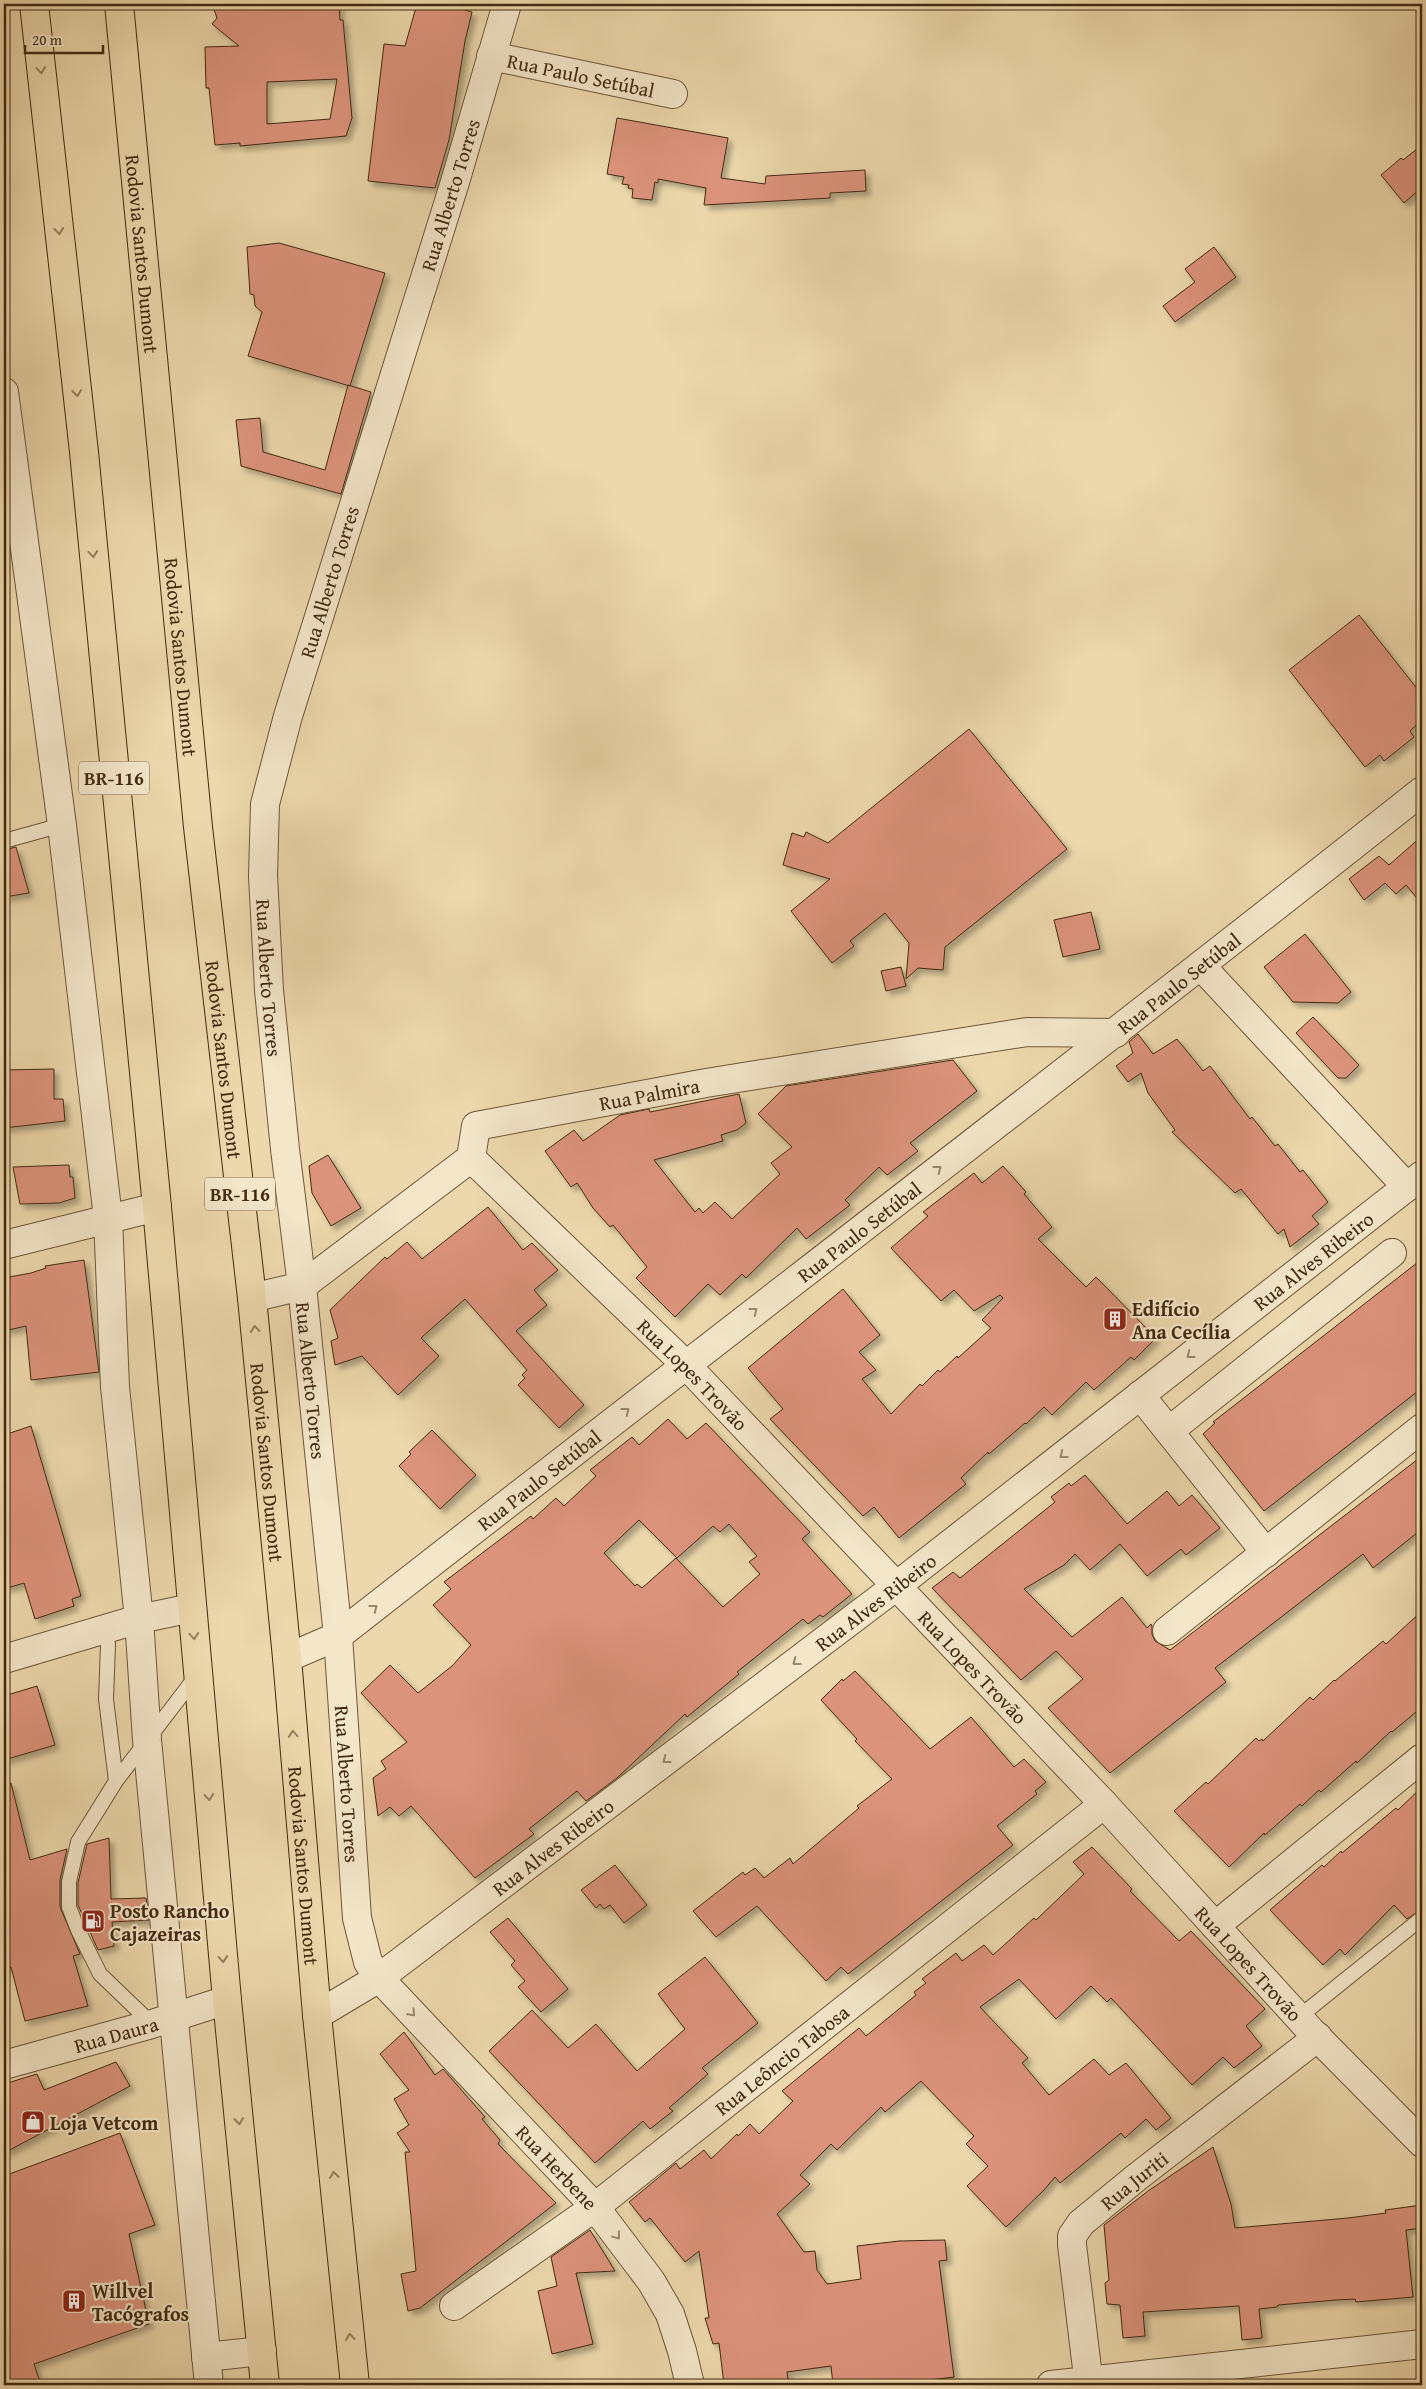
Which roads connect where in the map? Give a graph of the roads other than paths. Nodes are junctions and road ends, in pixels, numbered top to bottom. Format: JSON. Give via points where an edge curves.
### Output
{"nodes":[{"id":1,"x":34,"y":4,"type":"edge"},
{"id":2,"x":119,"y":4,"type":"edge"},
{"id":3,"x":507,"y":4,"type":"edge"},
{"id":4,"x":492,"y":56,"type":"junction"},
{"id":5,"x":673,"y":94,"type":"dead end"},
{"id":6,"x":4,"y":392,"type":"edge"},
{"id":7,"x":6,"y":427,"type":"edge"},
{"id":8,"x":1422,"y":791,"type":"edge"},
{"id":9,"x":62,"y":826,"type":"junction"},
{"id":10,"x":4,"y":841,"type":"edge"},
{"id":11,"x":1201,"y":966,"type":"junction"},
{"id":12,"x":1116,"y":1033,"type":"junction"},
{"id":13,"x":471,"y":1158,"type":"junction"},
{"id":14,"x":1415,"y":1181,"type":"edge"},
{"id":15,"x":157,"y":1207,"type":"junction"},
{"id":16,"x":108,"y":1218,"type":"junction"},
{"id":17,"x":4,"y":1245,"type":"edge"},
{"id":18,"x":1392,"y":1253,"type":"dead end"},
{"id":19,"x":302,"y":1286,"type":"junction"},
{"id":20,"x":252,"y":1298,"type":"junction"},
{"id":21,"x":685,"y":1364,"type":"junction"},
{"id":22,"x":1140,"y":1395,"type":"junction"},
{"id":23,"x":1422,"y":1428,"type":"edge"},
{"id":24,"x":1169,"y":1431,"type":"junction"},
{"id":25,"x":1266,"y":1553,"type":"junction"},
{"id":26,"x":895,"y":1587,"type":"junction"},
{"id":27,"x":192,"y":1608,"type":"junction"},
{"id":28,"x":139,"y":1619,"type":"junction"},
{"id":29,"x":106,"y":1629,"type":"junction"},
{"id":30,"x":1167,"y":1631,"type":"dead end"},
{"id":31,"x":338,"y":1636,"type":"junction"},
{"id":32,"x":287,"y":1658,"type":"junction"},
{"id":33,"x":4,"y":1659,"type":"edge"},
{"id":34,"x":198,"y":1674,"type":"junction"},
{"id":35,"x":146,"y":1740,"type":"junction"},
{"id":36,"x":1422,"y":1758,"type":"edge"},
{"id":37,"x":116,"y":1782,"type":"junction"},
{"id":38,"x":1104,"y":1804,"type":"junction"},
{"id":39,"x":1422,"y":1918,"type":"edge"},
{"id":40,"x":1216,"y":1926,"type":"junction"},
{"id":41,"x":379,"y":1978,"type":"junction"},
{"id":42,"x":227,"y":2000,"type":"junction"},
{"id":43,"x":317,"y":2015,"type":"junction"},
{"id":44,"x":1299,"y":2017,"type":"junction"},
{"id":45,"x":162,"y":2021,"type":"junction"},
{"id":46,"x":1318,"y":2037,"type":"junction"},
{"id":47,"x":4,"y":2065,"type":"edge"},
{"id":48,"x":1422,"y":2143,"type":"edge"},
{"id":49,"x":595,"y":2207,"type":"junction"},
{"id":50,"x":454,"y":2306,"type":"dead end"},
{"id":51,"x":1422,"y":2344,"type":"edge"},
{"id":52,"x":262,"y":2351,"type":"junction"},
{"id":53,"x":206,"y":2357,"type":"junction"},
{"id":54,"x":1088,"y":2383,"type":"edge"},
{"id":55,"x":209,"y":2385,"type":"edge"},
{"id":56,"x":265,"y":2385,"type":"edge"},
{"id":57,"x":355,"y":2385,"type":"edge"},
{"id":58,"x":690,"y":2385,"type":"edge"},
{"id":59,"x":1051,"y":2385,"type":"edge"}],
"edges":[{"from":1,"to":15,"type":"highway","number":"BR-116","one_way":true,"via":[[84,452]]},
{"from":2,"to":20,"type":"highway","name":"Rodovia Santos Dumont","number":"BR-116","via":[[198,827]]},
{"from":3,"to":4,"type":"street","name":"Rua Alberto Torres"},
{"from":4,"to":5,"type":"street","name":"Rua Paulo Setúbal"},
{"from":4,"to":19,"type":"street","name":"Rua Alberto Torres","via":[[288,716],[265,804],[263,876],[269,990]]},
{"from":6,"to":7,"type":"street"},
{"from":7,"to":9,"type":"street"},
{"from":8,"to":11,"type":"street","name":"Rua Paulo Setúbal"},
{"from":9,"to":10,"type":"lane"},
{"from":9,"to":16,"type":"street"},
{"from":11,"to":12,"type":"street","name":"Rua Paulo Setúbal"},
{"from":11,"to":14,"type":"street"},
{"from":12,"to":13,"type":"street","name":"Rua Palmira","via":[[1027,1032],[706,1083],[476,1126]]},
{"from":21,"to":12,"type":"street","name":"Rua Paulo Setúbal","one_way":true},
{"from":13,"to":19,"type":"street"},
{"from":13,"to":21,"type":"street","name":"Rua Lopes Trovão"},
{"from":14,"to":22,"type":"street","name":"Rua Alves Ribeiro","one_way":true},
{"from":15,"to":16,"type":"street"},
{"from":15,"to":27,"type":"highway","number":"BR-116"},
{"from":16,"to":17,"type":"street"},
{"from":16,"to":28,"type":"street","via":[[115,1387]]},
{"from":18,"to":24,"type":"street"},
{"from":19,"to":20,"type":"street"},
{"from":19,"to":31,"type":"street","name":"Rua Alberto Torres"},
{"from":32,"to":20,"type":"highway","name":"Rodovia Santos Dumont","number":"BR-116","one_way":true},
{"from":21,"to":26,"type":"street","name":"Rua Lopes Trovão"},
{"from":31,"to":21,"type":"street","name":"Rua Paulo Setúbal","one_way":true},
{"from":22,"to":24,"type":"street"},
{"from":22,"to":26,"type":"street","name":"Rua Alves Ribeiro","one_way":true},
{"from":23,"to":25,"type":"street"},
{"from":24,"to":25,"type":"street"},
{"from":25,"to":30,"type":"street"},
{"from":26,"to":38,"type":"street","name":"Rua Lopes Trovão"},
{"from":26,"to":41,"type":"street","name":"Rua Alves Ribeiro","one_way":true},
{"from":27,"to":28,"type":"street"},
{"from":27,"to":34,"type":"highway","number":"BR-116","one_way":true},
{"from":28,"to":29,"type":"street"},
{"from":28,"to":35,"type":"street"},
{"from":29,"to":33,"type":"street"},
{"from":29,"to":37,"type":"lane","via":[[106,1699]]},
{"from":31,"to":32,"type":"street","name":"Rua Paulo Setúbal"},
{"from":31,"to":41,"type":"street","name":"Rua Alberto Torres","via":[[356,1918],[368,1962]]},
{"from":43,"to":32,"type":"highway","name":"Rodovia Santos Dumont","number":"BR-116","one_way":true},
{"from":34,"to":35,"type":"lane"},
{"from":34,"to":42,"type":"highway","number":"BR-116","one_way":true},
{"from":35,"to":37,"type":"lane"},
{"from":35,"to":45,"type":"street"},
{"from":36,"to":40,"type":"street"},
{"from":37,"to":45,"type":"lane","via":[[78,1842],[69,1882],[69,1907],[100,1974]]},
{"from":38,"to":40,"type":"street","name":"Rua Lopes Trovão"},
{"from":38,"to":49,"type":"street","name":"Rua Leôncio Tabosa"},
{"from":39,"to":44,"type":"lane"},
{"from":40,"to":44,"type":"street","name":"Rua Lopes Trovão"},
{"from":41,"to":43,"type":"street","name":"Rua Alves Ribeiro"},
{"from":41,"to":49,"type":"street","name":"Rua Herbene","one_way":true},
{"from":42,"to":45,"type":"street","name":"Rua Daura"},
{"from":42,"to":52,"type":"highway","number":"BR-116","one_way":true},
{"from":57,"to":43,"type":"highway","name":"Rodovia Santos Dumont","number":"BR-116","one_way":true},
{"from":44,"to":46,"type":"street","name":"Rua Lopes Trovão"},
{"from":45,"to":47,"type":"street","name":"Rua Daura"},
{"from":45,"to":53,"type":"street"},
{"from":46,"to":48,"type":"street","name":"Rua Lopes Trovão"},
{"from":46,"to":54,"type":"street","name":"Rua Juriti","via":[[1137,2177],[1081,2223],[1072,2236]]},
{"from":49,"to":50,"type":"street","name":"Rua Leôncio Tabosa"},
{"from":49,"to":58,"type":"street","name":"Rua Herbene","one_way":true,"via":[[651,2281],[670,2314]]},
{"from":51,"to":54,"type":"street"},
{"from":52,"to":53,"type":"street"},
{"from":52,"to":56,"type":"highway","number":"BR-116"},
{"from":53,"to":55,"type":"street"},
{"from":54,"to":59,"type":"street"}]}
